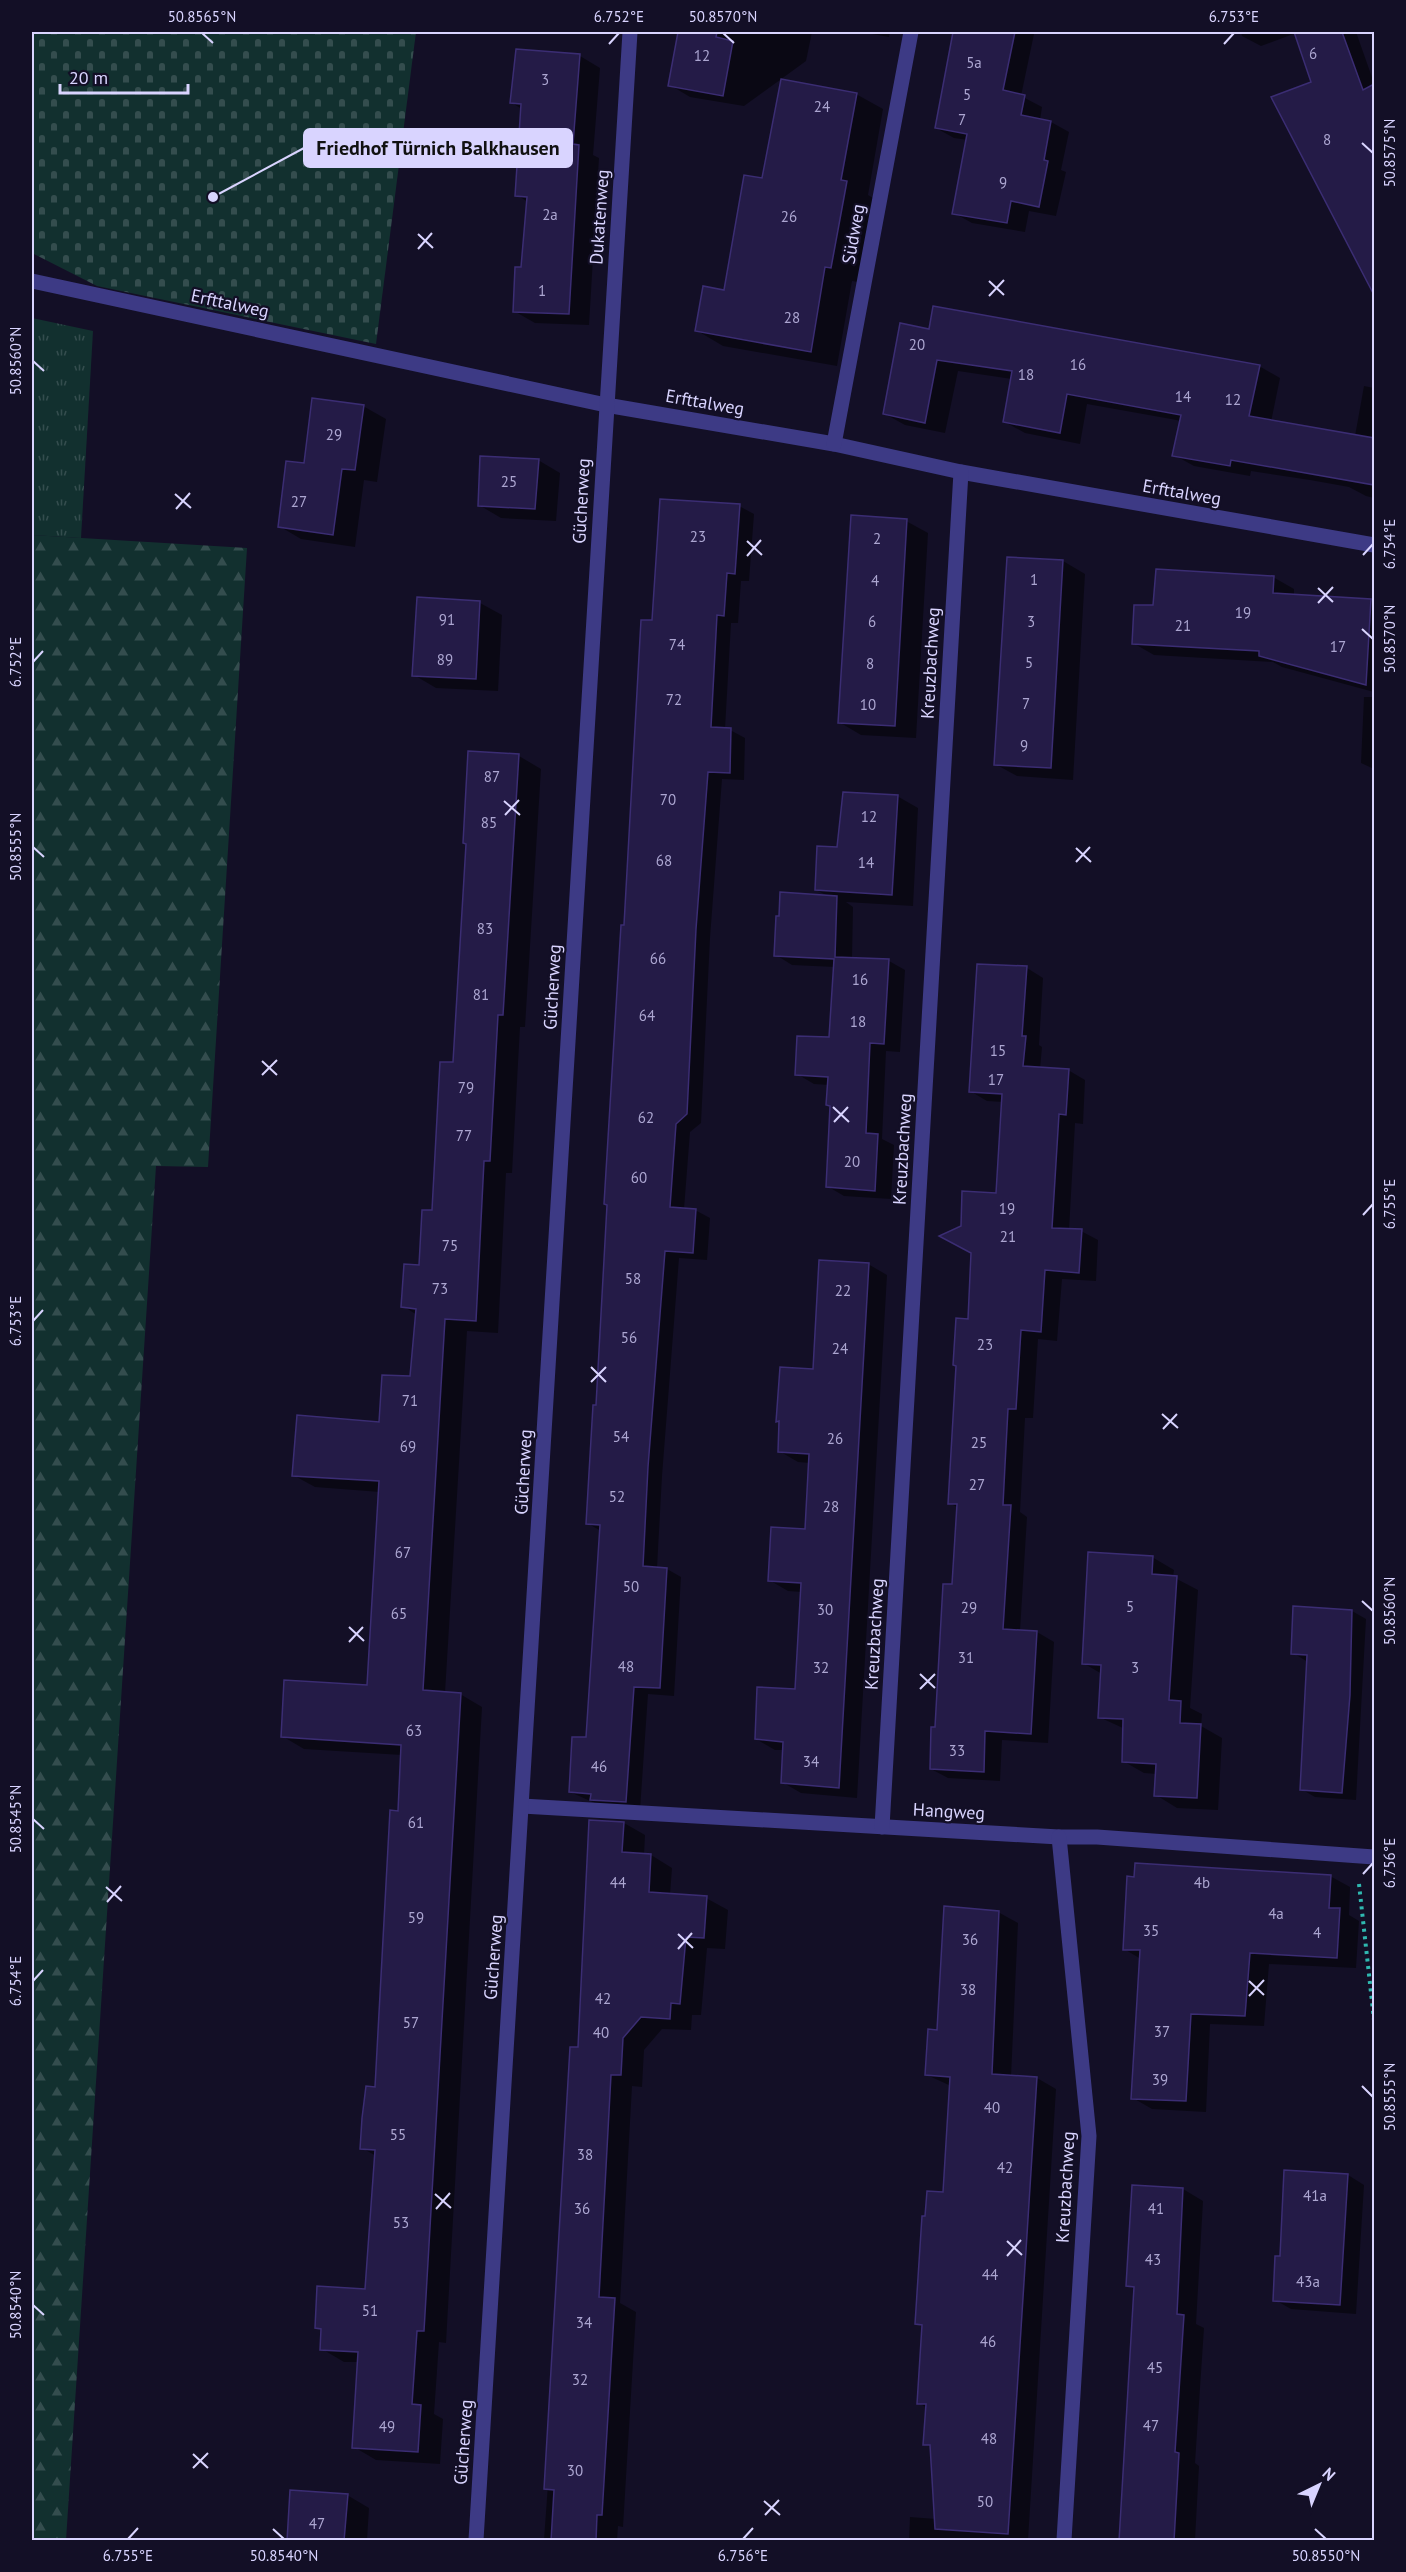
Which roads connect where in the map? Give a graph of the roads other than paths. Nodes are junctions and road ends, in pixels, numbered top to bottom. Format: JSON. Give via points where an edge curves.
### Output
{"nodes":[{"id":1,"x":630,"y":32,"type":"edge"},
{"id":2,"x":911,"y":32,"type":"edge"},
{"id":3,"x":32,"y":281,"type":"edge"},
{"id":4,"x":606,"y":405,"type":"junction"},
{"id":5,"x":834,"y":444,"type":"junction"},
{"id":6,"x":961,"y":472,"type":"junction"},
{"id":7,"x":1374,"y":545,"type":"edge"},
{"id":8,"x":522,"y":1806,"type":"junction"},
{"id":9,"x":882,"y":1827,"type":"junction"},
{"id":10,"x":1059,"y":1837,"type":"junction"},
{"id":11,"x":1374,"y":1857,"type":"edge"},
{"id":12,"x":476,"y":2541,"type":"edge"},
{"id":13,"x":1064,"y":2541,"type":"edge"}],
"edges":[{"from":1,"to":4,"type":"street","name":"Dukatenweg"},
{"from":2,"to":5,"type":"street","name":"Südweg"},
{"from":3,"to":4,"type":"street","name":"Erfttalweg"},
{"from":4,"to":5,"type":"street","name":"Erfttalweg"},
{"from":4,"to":8,"type":"street","name":"Gücherweg"},
{"from":5,"to":6,"type":"street","name":"Erfttalweg"},
{"from":6,"to":7,"type":"street","name":"Erfttalweg"},
{"from":6,"to":9,"type":"street","name":"Kreuzbachweg"},
{"from":8,"to":9,"type":"street","name":"Hangweg"},
{"from":8,"to":12,"type":"street","name":"Gücherweg"},
{"from":9,"to":10,"type":"street","name":"Hangweg"},
{"from":10,"to":11,"type":"street","name":"Hangweg"},
{"from":10,"to":13,"type":"street","name":"Kreuzbachweg","via":[[1089,2136]]}]}
